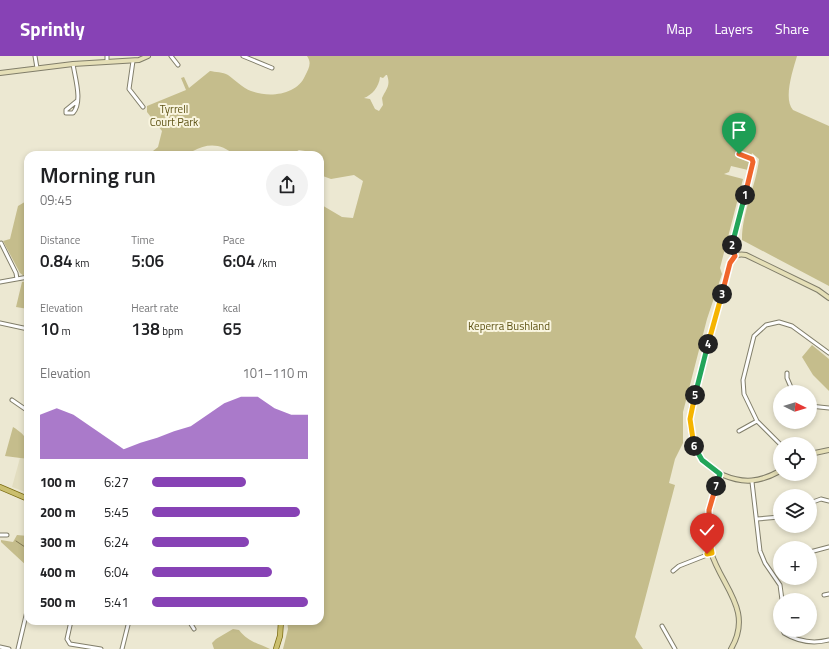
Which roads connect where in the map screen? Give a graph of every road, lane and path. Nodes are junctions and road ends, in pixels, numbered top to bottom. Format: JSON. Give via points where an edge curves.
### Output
{"nodes":[{"id":1,"x":35,"y":56,"type":"edge"},
{"id":2,"x":107,"y":56,"type":"edge"},
{"id":3,"x":148,"y":56,"type":"edge"},
{"id":4,"x":171,"y":56,"type":"edge"},
{"id":5,"x":243,"y":56,"type":"edge"},
{"id":6,"x":107,"y":61,"type":"junction"},
{"id":7,"x":133,"y":61,"type":"junction"},
{"id":8,"x":73,"y":64,"type":"junction"},
{"id":9,"x":178,"y":65,"type":"dead end"},
{"id":10,"x":37,"y":68,"type":"junction"},
{"id":11,"x":272,"y":68,"type":"dead end"},
{"id":12,"x":0,"y":73,"type":"edge"},
{"id":13,"x":77,"y":101,"type":"junction"},
{"id":14,"x":144,"y":107,"type":"dead end"},
{"id":15,"x":739,"y":137,"type":"dead end"},
{"id":16,"x":1,"y":243,"type":"edge"},
{"id":17,"x":735,"y":256,"type":"junction"},
{"id":18,"x":24,"y":278,"type":"edge"},
{"id":19,"x":16,"y":279,"type":"junction"},
{"id":20,"x":0,"y":282,"type":"edge"},
{"id":21,"x":829,"y":298,"type":"edge"},
{"id":22,"x":0,"y":323,"type":"edge"},
{"id":23,"x":24,"y":329,"type":"edge"},
{"id":24,"x":829,"y":353,"type":"edge"},
{"id":25,"x":787,"y":373,"type":"dead end"},
{"id":26,"x":790,"y":385,"type":"edge"},
{"id":27,"x":12,"y":400,"type":"dead end"},
{"id":28,"x":817,"y":407,"type":"edge"},
{"id":29,"x":24,"y":408,"type":"edge"},
{"id":30,"x":829,"y":408,"type":"edge"},
{"id":31,"x":757,"y":421,"type":"junction"},
{"id":32,"x":739,"y":431,"type":"dead end"},
{"id":33,"x":773,"y":437,"type":"edge"},
{"id":34,"x":829,"y":450,"type":"edge"},
{"id":35,"x":817,"y":453,"type":"edge"},
{"id":36,"x":720,"y":474,"type":"junction"},
{"id":37,"x":773,"y":474,"type":"edge"},
{"id":38,"x":752,"y":482,"type":"junction"},
{"id":39,"x":0,"y":487,"type":"edge"},
{"id":40,"x":24,"y":497,"type":"edge"},
{"id":41,"x":817,"y":501,"type":"edge"},
{"id":42,"x":829,"y":501,"type":"edge"},
{"id":43,"x":773,"y":518,"type":"edge"},
{"id":44,"x":757,"y":519,"type":"junction"},
{"id":45,"x":0,"y":535,"type":"edge"},
{"id":46,"x":7,"y":535,"type":"dead end"},
{"id":47,"x":829,"y":547,"type":"edge"},
{"id":48,"x":817,"y":550,"type":"edge"},
{"id":49,"x":712,"y":553,"type":"junction"},
{"id":50,"x":673,"y":571,"type":"dead end"},
{"id":51,"x":781,"y":593,"type":"edge"},
{"id":52,"x":829,"y":594,"type":"edge"},
{"id":53,"x":824,"y":595,"type":"dead end"},
{"id":54,"x":24,"y":624,"type":"edge"},
{"id":55,"x":71,"y":625,"type":"edge"},
{"id":56,"x":128,"y":625,"type":"edge"},
{"id":57,"x":192,"y":625,"type":"edge"},
{"id":58,"x":281,"y":625,"type":"edge"},
{"id":59,"x":662,"y":626,"type":"dead end"},
{"id":60,"x":194,"y":629,"type":"dead end"},
{"id":61,"x":791,"y":637,"type":"edge"},
{"id":62,"x":829,"y":640,"type":"edge"},
{"id":63,"x":0,"y":647,"type":"edge"},
{"id":64,"x":8,"y":649,"type":"edge"},
{"id":65,"x":18,"y":649,"type":"edge"},
{"id":66,"x":101,"y":649,"type":"edge"},
{"id":67,"x":122,"y":649,"type":"edge"},
{"id":68,"x":276,"y":649,"type":"edge"},
{"id":69,"x":675,"y":649,"type":"edge"},
{"id":70,"x":731,"y":649,"type":"edge"}],
"edges":[{"from":1,"to":10,"type":"street"},
{"from":2,"to":6,"type":"street"},
{"from":3,"to":7,"type":"street"},
{"from":4,"to":9,"type":"street"},
{"from":5,"to":11,"type":"street"},
{"from":6,"to":7,"type":"street"},
{"from":6,"to":8,"type":"street"},
{"from":7,"to":14,"type":"street","via":[[130,89]]},
{"from":8,"to":10,"type":"street"},
{"from":8,"to":13,"type":"street"},
{"from":10,"to":12,"type":"street"},
{"from":13,"to":13,"type":"street","via":[[74,111],[66,113],[66,110]]},
{"from":15,"to":17,"type":"street","via":[[739,154],[752,159],[753,162],[731,247]]},
{"from":16,"to":19,"type":"street","via":[[16,273]]},
{"from":17,"to":21,"type":"street","via":[[746,255],[818,290]]},
{"from":17,"to":36,"type":"street","via":[[730,263],[690,419],[695,448],[702,460]]},
{"from":18,"to":19,"type":"street"},
{"from":19,"to":20,"type":"street"},
{"from":22,"to":23,"type":"street"},
{"from":24,"to":31,"type":"street","via":[[792,326],[779,322],[766,325],[754,336],[743,380],[744,394]]},
{"from":25,"to":26,"type":"street"},
{"from":27,"to":29,"type":"street"},
{"from":28,"to":30,"type":"street"},
{"from":31,"to":32,"type":"street"},
{"from":31,"to":33,"type":"street"},
{"from":34,"to":35,"type":"street"},
{"from":36,"to":38,"type":"street","via":[[733,480]]},
{"from":36,"to":49,"type":"street","via":[[709,510],[708,528]]},
{"from":37,"to":38,"type":"street"},
{"from":38,"to":44,"type":"street"},
{"from":39,"to":40,"type":"main road"},
{"from":41,"to":42,"type":"street"},
{"from":43,"to":44,"type":"street"},
{"from":44,"to":51,"type":"street","via":[[760,551],[780,585]]},
{"from":45,"to":46,"type":"street"},
{"from":47,"to":48,"type":"street"},
{"from":49,"to":50,"type":"street","via":[[679,566]]},
{"from":49,"to":70,"type":"street","via":[[738,608],[737,633]]},
{"from":52,"to":53,"type":"street"},
{"from":54,"to":65,"type":"street"},
{"from":55,"to":66,"type":"street","via":[[67,639],[70,644]]},
{"from":56,"to":67,"type":"street"},
{"from":57,"to":60,"type":"street"},
{"from":58,"to":68,"type":"main road"},
{"from":59,"to":69,"type":"street"},
{"from":61,"to":62,"type":"street","via":[[819,642]]},
{"from":63,"to":64,"type":"street"}]}
